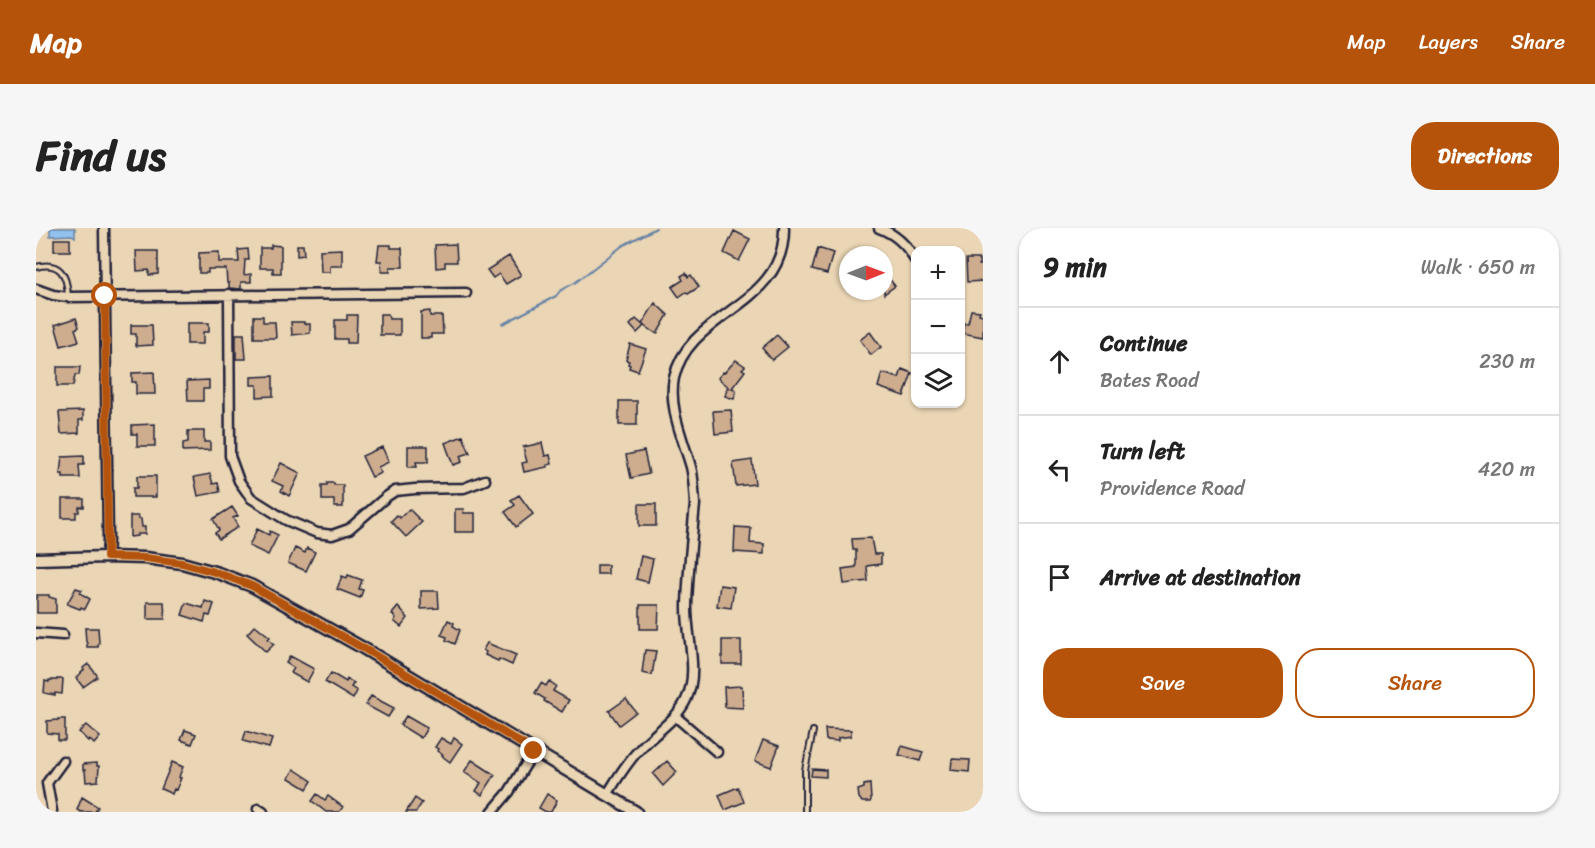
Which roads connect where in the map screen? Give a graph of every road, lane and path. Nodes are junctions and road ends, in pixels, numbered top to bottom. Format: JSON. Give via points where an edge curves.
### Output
{"nodes":[{"id":1,"x":104,"y":228,"type":"edge"},
{"id":2,"x":784,"y":228,"type":"edge"},
{"id":3,"x":879,"y":228,"type":"edge"},
{"id":4,"x":911,"y":254,"type":"edge"},
{"id":5,"x":36,"y":267,"type":"edge"},
{"id":6,"x":36,"y":289,"type":"edge"},
{"id":7,"x":466,"y":293,"type":"dead end"},
{"id":8,"x":229,"y":294,"type":"junction"},
{"id":9,"x":105,"y":296,"type":"junction"},
{"id":10,"x":68,"y":297,"type":"junction"},
{"id":11,"x":484,"y":480,"type":"dead end"},
{"id":12,"x":107,"y":557,"type":"junction"},
{"id":13,"x":36,"y":559,"type":"edge"},
{"id":14,"x":36,"y":633,"type":"edge"},
{"id":15,"x":63,"y":635,"type":"dead end"},
{"id":16,"x":675,"y":716,"type":"junction"},
{"id":17,"x":813,"y":731,"type":"dead end"},
{"id":18,"x":534,"y":751,"type":"junction"},
{"id":19,"x":717,"y":752,"type":"dead end"},
{"id":20,"x":63,"y":761,"type":"dead end"},
{"id":21,"x":36,"y":782,"type":"edge"},
{"id":22,"x":47,"y":783,"type":"junction"},
{"id":23,"x":607,"y":795,"type":"junction"},
{"id":24,"x":52,"y":811,"type":"edge"},
{"id":25,"x":492,"y":812,"type":"edge"},
{"id":26,"x":636,"y":812,"type":"edge"},
{"id":27,"x":805,"y":812,"type":"edge"}],
"edges":[{"from":1,"to":9,"type":"street"},
{"from":2,"to":16,"type":"street","via":[[782,248],[769,277],[752,296],[693,341],[674,378],[674,405],[692,471],[695,504],[687,605],[692,679],[687,698]]},
{"from":3,"to":4,"type":"street","via":[[897,238]]},
{"from":5,"to":10,"type":"lane","via":[[51,266],[62,272]]},
{"from":6,"to":10,"type":"street"},
{"from":7,"to":8,"type":"street"},
{"from":8,"to":9,"type":"street"},
{"from":8,"to":11,"type":"street","via":[[230,456],[239,481],[251,498],[286,520],[332,535],[349,528],[395,491],[464,488]]},
{"from":9,"to":10,"type":"street"},
{"from":9,"to":12,"type":"street"},
{"from":12,"to":13,"type":"street"},
{"from":12,"to":18,"type":"street","via":[[182,563],[252,586]]},
{"from":14,"to":15,"type":"street"},
{"from":16,"to":19,"type":"street"},
{"from":16,"to":23,"type":"street","via":[[636,752]]},
{"from":17,"to":27,"type":"lane","via":[[805,770]]},
{"from":18,"to":23,"type":"street"},
{"from":18,"to":25,"type":"street"},
{"from":20,"to":22,"type":"street"},
{"from":21,"to":22,"type":"street"},
{"from":22,"to":24,"type":"street"},
{"from":23,"to":26,"type":"street"}]}
